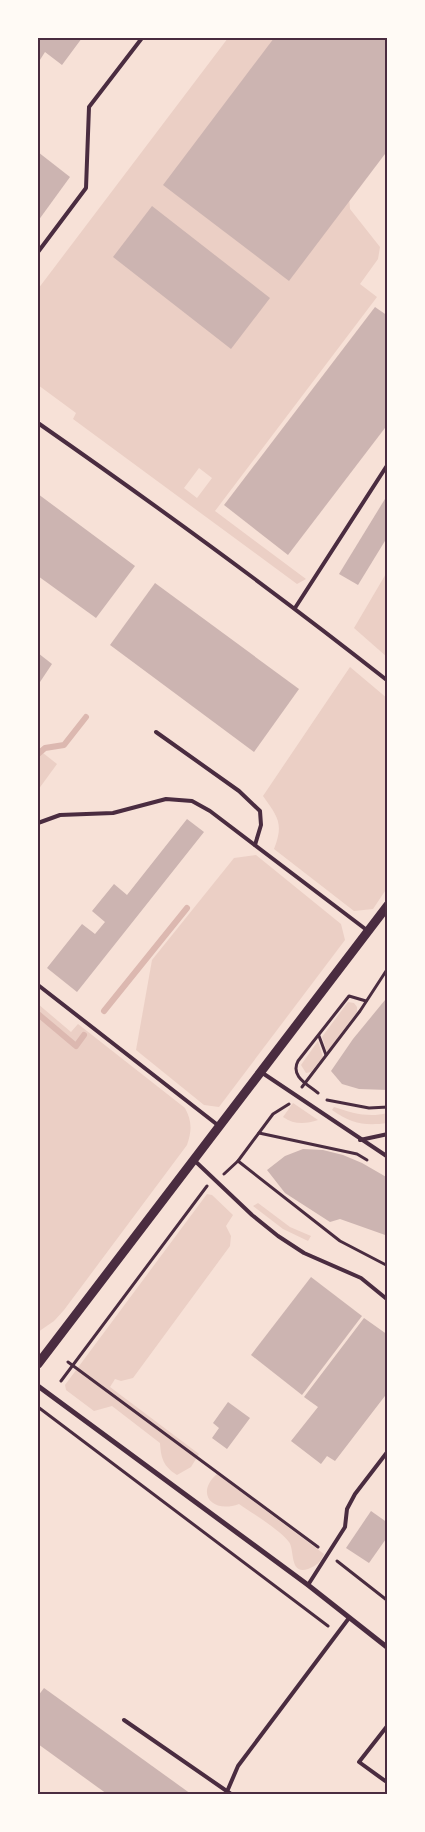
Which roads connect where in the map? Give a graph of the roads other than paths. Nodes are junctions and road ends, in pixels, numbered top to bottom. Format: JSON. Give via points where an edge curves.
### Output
{"nodes":[{"id":1,"x":142,"y":38,"type":"edge"},
{"id":2,"x":38,"y":252,"type":"edge"},
{"id":3,"x":38,"y":423,"type":"edge"},
{"id":4,"x":388,"y":464,"type":"edge"},
{"id":5,"x":295,"y":608,"type":"junction"},
{"id":6,"x":388,"y":681,"type":"edge"},
{"id":7,"x":156,"y":732,"type":"dead end"},
{"id":8,"x":38,"y":823,"type":"edge"},
{"id":9,"x":255,"y":845,"type":"junction"},
{"id":10,"x":388,"y":905,"type":"edge"},
{"id":11,"x":368,"y":931,"type":"junction"},
{"id":12,"x":38,"y":985,"type":"edge"},
{"id":13,"x":260,"y":1072,"type":"junction"},
{"id":14,"x":219,"y":1126,"type":"junction"},
{"id":15,"x":388,"y":1134,"type":"edge"},
{"id":16,"x":360,"y":1140,"type":"junction"},
{"id":17,"x":388,"y":1157,"type":"edge"},
{"id":18,"x":194,"y":1161,"type":"junction"},
{"id":19,"x":388,"y":1300,"type":"edge"},
{"id":20,"x":38,"y":1364,"type":"edge"},
{"id":21,"x":38,"y":1386,"type":"edge"},
{"id":22,"x":388,"y":1451,"type":"edge"},
{"id":23,"x":308,"y":1585,"type":"junction"},
{"id":24,"x":349,"y":1618,"type":"junction"},
{"id":25,"x":388,"y":1648,"type":"edge"},
{"id":26,"x":124,"y":1720,"type":"dead end"},
{"id":27,"x":388,"y":1725,"type":"edge"},
{"id":28,"x":388,"y":1783,"type":"edge"},
{"id":29,"x":228,"y":1794,"type":"edge"}],
"edges":[{"from":1,"to":2,"type":"lane","via":[[89,107],[86,188]]},
{"from":3,"to":5,"type":"lane"},
{"from":4,"to":5,"type":"lane"},
{"from":5,"to":6,"type":"lane"},
{"from":7,"to":9,"type":"lane","via":[[223,779],[256,808],[262,819]]},
{"from":8,"to":9,"type":"lane","via":[[60,815],[113,813],[155,802],[185,800],[210,811]]},
{"from":9,"to":11,"type":"lane"},
{"from":10,"to":11,"type":"street"},
{"from":11,"to":13,"type":"street"},
{"from":12,"to":14,"type":"lane"},
{"from":13,"to":14,"type":"street"},
{"from":13,"to":16,"type":"lane"},
{"from":14,"to":18,"type":"street"},
{"from":15,"to":16,"type":"lane"},
{"from":16,"to":17,"type":"lane"},
{"from":18,"to":19,"type":"lane","via":[[278,1236],[304,1253],[361,1278]]},
{"from":18,"to":20,"type":"street"},
{"from":21,"to":23,"type":"street"},
{"from":22,"to":23,"type":"lane","via":[[355,1494],[347,1509],[345,1527]]},
{"from":23,"to":24,"type":"street"},
{"from":24,"to":25,"type":"street"},
{"from":24,"to":29,"type":"lane","via":[[238,1766]]},
{"from":26,"to":29,"type":"lane"},
{"from":27,"to":28,"type":"lane","via":[[359,1762]]}]}
